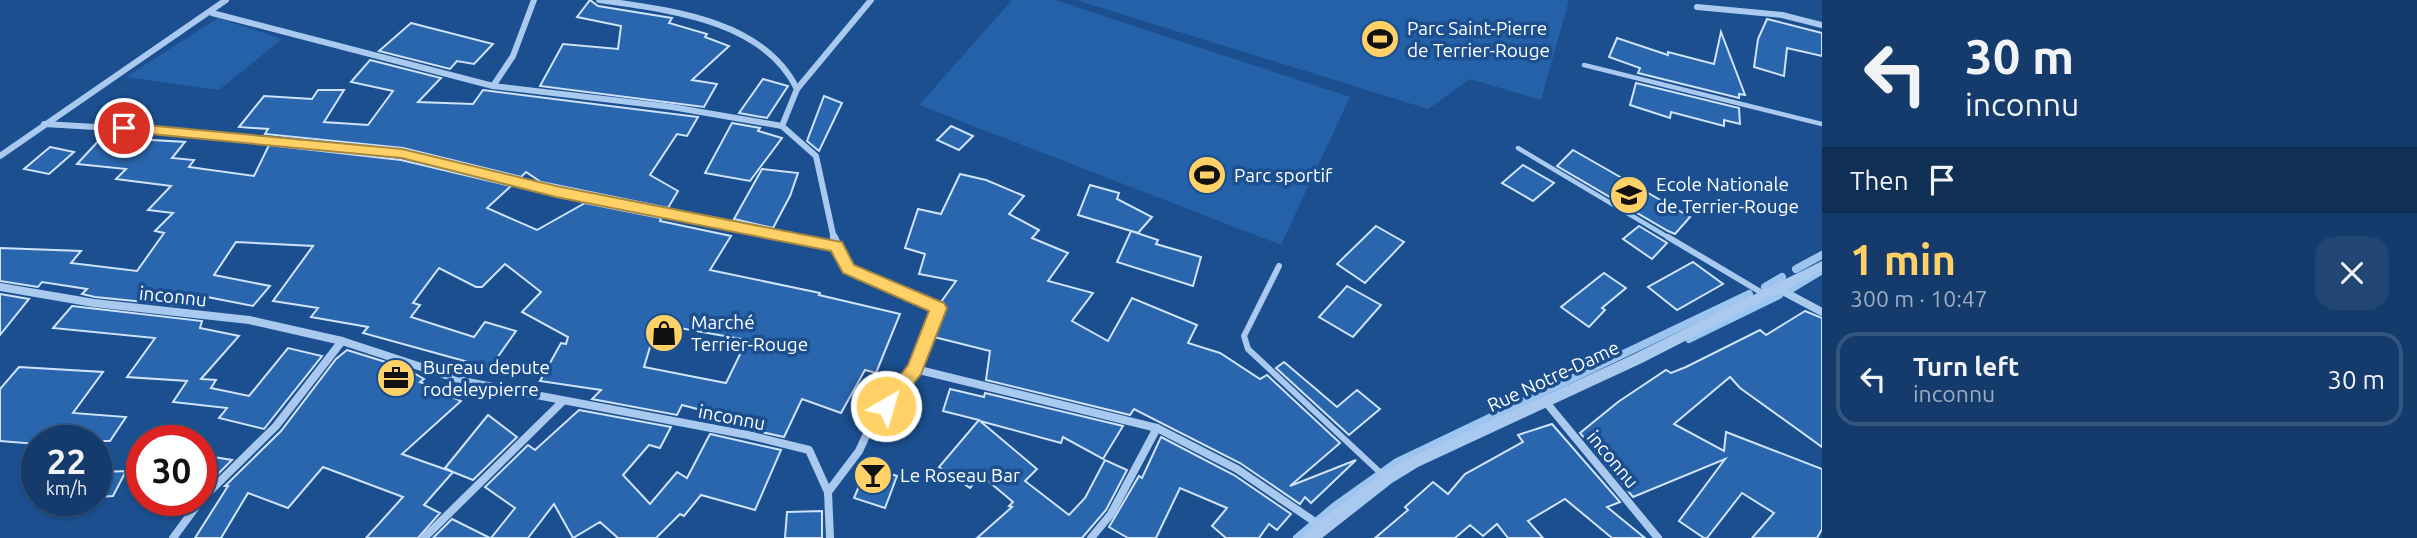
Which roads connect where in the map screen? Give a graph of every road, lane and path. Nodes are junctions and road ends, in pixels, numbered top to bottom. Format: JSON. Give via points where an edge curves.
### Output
{"nodes":[{"id":1,"x":226,"y":0,"type":"edge"},
{"id":2,"x":534,"y":0,"type":"edge"},
{"id":3,"x":599,"y":0,"type":"edge"},
{"id":4,"x":871,"y":0,"type":"edge"},
{"id":5,"x":1697,"y":7,"type":"dead end"},
{"id":6,"x":212,"y":13,"type":"junction"},
{"id":7,"x":1822,"y":25,"type":"edge"},
{"id":8,"x":1584,"y":65,"type":"dead end"},
{"id":9,"x":493,"y":86,"type":"junction"},
{"id":10,"x":797,"y":89,"type":"junction"},
{"id":11,"x":44,"y":124,"type":"junction"},
{"id":12,"x":1822,"y":124,"type":"edge"},
{"id":13,"x":782,"y":126,"type":"junction"},
{"id":14,"x":1518,"y":148,"type":"dead end"},
{"id":15,"x":0,"y":156,"type":"edge"},
{"id":16,"x":836,"y":247,"type":"junction"},
{"id":17,"x":1279,"y":266,"type":"dead end"},
{"id":18,"x":1822,"y":266,"type":"edge"},
{"id":19,"x":0,"y":287,"type":"edge"},
{"id":20,"x":1773,"y":292,"type":"junction"},
{"id":21,"x":1822,"y":312,"type":"edge"},
{"id":22,"x":342,"y":341,"type":"junction"},
{"id":23,"x":915,"y":369,"type":"junction"},
{"id":24,"x":1544,"y":400,"type":"junction"},
{"id":25,"x":562,"y":402,"type":"junction"},
{"id":26,"x":1157,"y":428,"type":"junction"},
{"id":27,"x":1387,"y":478,"type":"junction"},
{"id":28,"x":217,"y":484,"type":"edge"},
{"id":29,"x":828,"y":492,"type":"junction"},
{"id":30,"x":189,"y":516,"type":"edge"},
{"id":31,"x":1321,"y":526,"type":"junction"},
{"id":32,"x":173,"y":538,"type":"edge"},
{"id":33,"x":424,"y":538,"type":"edge"},
{"id":34,"x":830,"y":538,"type":"edge"},
{"id":35,"x":1091,"y":538,"type":"edge"},
{"id":36,"x":1310,"y":538,"type":"edge"},
{"id":37,"x":1658,"y":538,"type":"edge"}],
"edges":[{"from":1,"to":6,"type":"street"},
{"from":2,"to":9,"type":"street","via":[[513,56]]},
{"from":3,"to":10,"type":"street","via":[[713,23],[761,44],[794,74]]},
{"from":4,"to":10,"type":"street"},
{"from":5,"to":7,"type":"street","via":[[1782,15]]},
{"from":6,"to":9,"type":"street"},
{"from":6,"to":11,"type":"street"},
{"from":8,"to":12,"type":"lane"},
{"from":9,"to":13,"type":"street","via":[[673,107]]},
{"from":10,"to":13,"type":"street"},
{"from":11,"to":15,"type":"street"},
{"from":11,"to":16,"type":"street","via":[[215,134],[402,153],[556,191]]},
{"from":13,"to":16,"type":"street","via":[[816,156]]},
{"from":14,"to":20,"type":"lane"},
{"from":16,"to":23,"type":"street","via":[[848,269],[939,308]]},
{"from":17,"to":27,"type":"lane","via":[[1244,337],[1248,349]]},
{"from":18,"to":20,"type":"street","name":"Rue Notre-Dame"},
{"from":19,"to":22,"type":"street","name":"inconnu","via":[[94,303],[249,320]]},
{"from":20,"to":21,"type":"street"},
{"from":20,"to":24,"type":"street","name":"Rue Notre-Dame"},
{"from":22,"to":25,"type":"street","name":"inconnu","via":[[467,382]]},
{"from":22,"to":28,"type":"street","via":[[276,426]]},
{"from":23,"to":26,"type":"street"},
{"from":23,"to":29,"type":"street"},
{"from":24,"to":27,"type":"street","name":"Rue Notre-Dame"},
{"from":24,"to":37,"type":"street","name":"inconnu"},
{"from":25,"to":29,"type":"street","name":"inconnu","via":[[809,450]]},
{"from":25,"to":33,"type":"street"},
{"from":26,"to":31,"type":"street","via":[[1237,469]]},
{"from":26,"to":35,"type":"street","via":[[1111,514]]},
{"from":27,"to":31,"type":"street","name":"Rue Notre-Dame"},
{"from":29,"to":34,"type":"street","name":"inconnu"},
{"from":30,"to":32,"type":"street"},
{"from":31,"to":36,"type":"street","name":"Rue Notre-Dame"}]}
